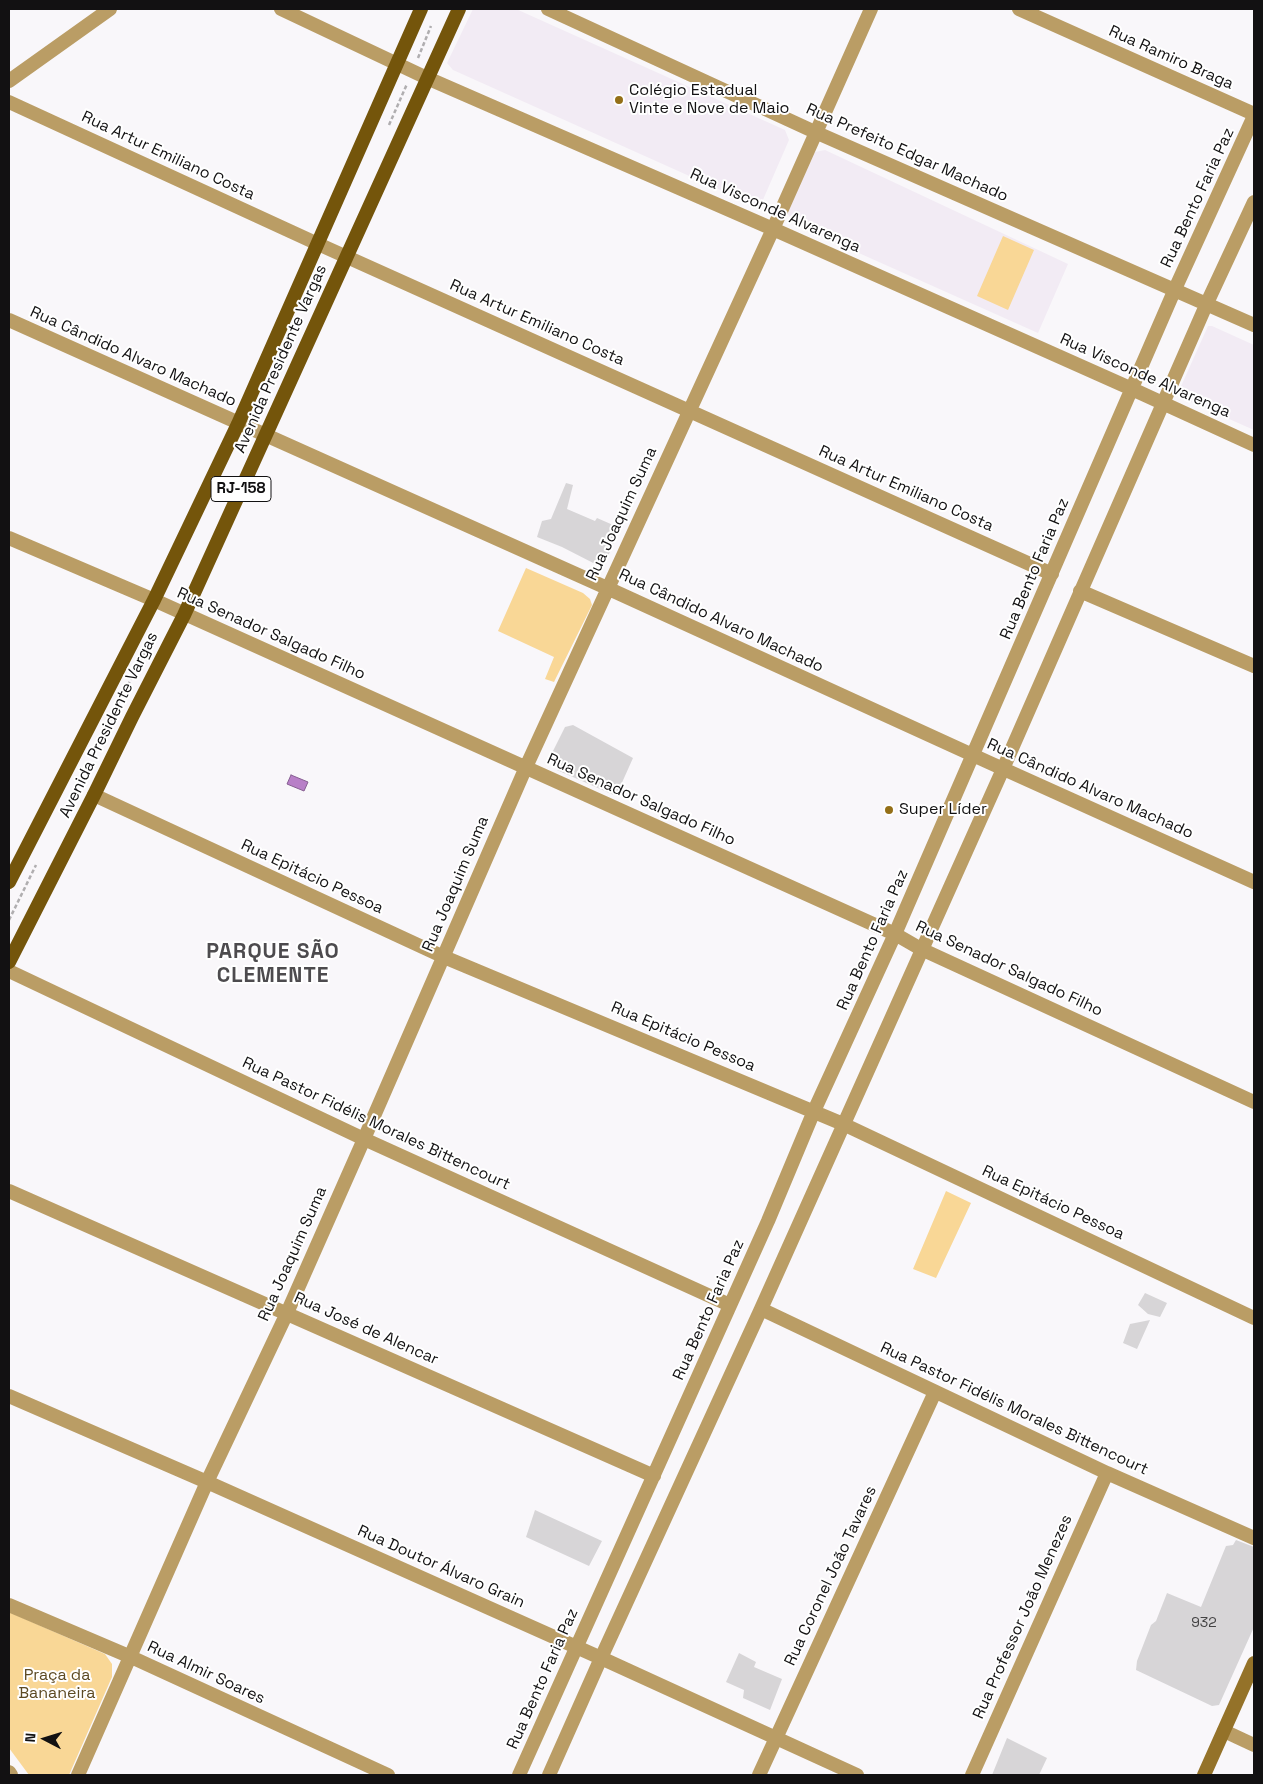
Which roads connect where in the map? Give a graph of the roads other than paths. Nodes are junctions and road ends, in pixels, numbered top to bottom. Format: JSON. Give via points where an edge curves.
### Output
{"nodes":[{"id":1,"x":110,"y":9,"type":"edge"},
{"id":2,"x":281,"y":9,"type":"edge"},
{"id":3,"x":421,"y":9,"type":"edge"},
{"id":4,"x":459,"y":9,"type":"edge"},
{"id":5,"x":548,"y":9,"type":"edge"},
{"id":6,"x":871,"y":9,"type":"edge"},
{"id":7,"x":1019,"y":9,"type":"edge"},
{"id":8,"x":396,"y":64,"type":"junction"},
{"id":9,"x":427,"y":78,"type":"junction"},
{"id":10,"x":9,"y":81,"type":"edge"},
{"id":11,"x":9,"y":102,"type":"edge"},
{"id":12,"x":1254,"y":115,"type":"edge"},
{"id":13,"x":815,"y":132,"type":"junction"},
{"id":14,"x":1254,"y":202,"type":"edge"},
{"id":15,"x":773,"y":229,"type":"junction"},
{"id":16,"x":318,"y":244,"type":"junction"},
{"id":17,"x":346,"y":256,"type":"junction"},
{"id":18,"x":1175,"y":289,"type":"junction"},
{"id":19,"x":1206,"y":303,"type":"junction"},
{"id":20,"x":9,"y":320,"type":"edge"},
{"id":21,"x":1254,"y":325,"type":"edge"},
{"id":22,"x":1132,"y":389,"type":"junction"},
{"id":23,"x":1163,"y":403,"type":"junction"},
{"id":24,"x":689,"y":411,"type":"junction"},
{"id":25,"x":238,"y":424,"type":"junction"},
{"id":26,"x":266,"y":436,"type":"junction"},
{"id":27,"x":1254,"y":445,"type":"edge"},
{"id":28,"x":9,"y":538,"type":"edge"},
{"id":29,"x":1052,"y":574,"type":"junction"},
{"id":30,"x":608,"y":588,"type":"junction"},
{"id":31,"x":1080,"y":591,"type":"junction"},
{"id":32,"x":154,"y":600,"type":"junction"},
{"id":33,"x":184,"y":615,"type":"junction"},
{"id":34,"x":1254,"y":666,"type":"edge"},
{"id":35,"x":973,"y":756,"type":"junction"},
{"id":36,"x":526,"y":767,"type":"junction"},
{"id":37,"x":1003,"y":769,"type":"junction"},
{"id":38,"x":94,"y":795,"type":"junction"},
{"id":39,"x":9,"y":882,"type":"edge"},
{"id":40,"x":1254,"y":882,"type":"edge"},
{"id":41,"x":895,"y":934,"type":"junction"},
{"id":42,"x":921,"y":949,"type":"junction"},
{"id":43,"x":444,"y":957,"type":"junction"},
{"id":44,"x":9,"y":962,"type":"edge"},
{"id":45,"x":9,"y":971,"type":"edge"},
{"id":46,"x":1254,"y":1102,"type":"edge"},
{"id":47,"x":814,"y":1111,"type":"junction"},
{"id":48,"x":844,"y":1124,"type":"junction"},
{"id":49,"x":364,"y":1139,"type":"junction"},
{"id":50,"x":9,"y":1191,"type":"edge"},
{"id":51,"x":730,"y":1305,"type":"junction"},
{"id":52,"x":761,"y":1309,"type":"junction"},
{"id":53,"x":287,"y":1312,"type":"junction"},
{"id":54,"x":1254,"y":1318,"type":"edge"},
{"id":55,"x":935,"y":1392,"type":"junction"},
{"id":56,"x":9,"y":1396,"type":"edge"},
{"id":57,"x":1107,"y":1473,"type":"junction"},
{"id":58,"x":654,"y":1476,"type":"junction"},
{"id":59,"x":207,"y":1482,"type":"junction"},
{"id":60,"x":1254,"y":1538,"type":"edge"},
{"id":61,"x":9,"y":1605,"type":"edge"},
{"id":62,"x":576,"y":1647,"type":"junction"},
{"id":63,"x":131,"y":1657,"type":"junction"},
{"id":64,"x":601,"y":1658,"type":"junction"},
{"id":65,"x":1254,"y":1663,"type":"edge"},
{"id":66,"x":1224,"y":1731,"type":"junction"},
{"id":67,"x":775,"y":1738,"type":"junction"},
{"id":68,"x":1254,"y":1745,"type":"edge"},
{"id":69,"x":9,"y":1772,"type":"edge"},
{"id":70,"x":11,"y":1775,"type":"edge"},
{"id":71,"x":78,"y":1775,"type":"edge"},
{"id":72,"x":388,"y":1775,"type":"edge"},
{"id":73,"x":519,"y":1775,"type":"edge"},
{"id":74,"x":549,"y":1775,"type":"edge"},
{"id":75,"x":759,"y":1775,"type":"edge"},
{"id":76,"x":857,"y":1775,"type":"edge"},
{"id":77,"x":972,"y":1775,"type":"edge"},
{"id":78,"x":1204,"y":1775,"type":"edge"}],
"edges":[{"from":1,"to":10,"type":"street"},
{"from":2,"to":8,"type":"street","name":"Rua Visconde Alvarenga"},
{"from":3,"to":8,"type":"main road","name":"Avenida Presidente Vargas","number":"RJ-158"},
{"from":4,"to":9,"type":"main road","name":"Avenida Presidente Vargas","number":"RJ-158"},
{"from":5,"to":13,"type":"street","name":"Rua Prefeito Edgar Machado"},
{"from":6,"to":13,"type":"street","name":"Rua Joaquim Suma"},
{"from":7,"to":12,"type":"street","name":"Rua Ramiro Braga"},
{"from":8,"to":9,"type":"street","name":"Rua Visconde Alvarenga"},
{"from":8,"to":16,"type":"main road","name":"Avenida Presidente Vargas","number":"RJ-158"},
{"from":9,"to":15,"type":"street","name":"Rua Visconde Alvarenga"},
{"from":9,"to":17,"type":"main road","name":"Avenida Presidente Vargas","number":"RJ-158"},
{"from":11,"to":16,"type":"street","name":"Rua Artur Emiliano Costa"},
{"from":12,"to":18,"type":"street","name":"Rua Bento Faria Paz"},
{"from":13,"to":15,"type":"street","name":"Rua Joaquim Suma"},
{"from":13,"to":18,"type":"street","name":"Rua Prefeito Edgar Machado"},
{"from":14,"to":19,"type":"street"},
{"from":15,"to":22,"type":"street","name":"Rua Visconde Alvarenga"},
{"from":15,"to":24,"type":"street","name":"Rua Joaquim Suma"},
{"from":16,"to":17,"type":"street","name":"Rua Artur Emiliano Costa"},
{"from":16,"to":25,"type":"main road","name":"Avenida Presidente Vargas","number":"RJ-158"},
{"from":17,"to":24,"type":"street","name":"Rua Artur Emiliano Costa"},
{"from":17,"to":26,"type":"main road","name":"Avenida Presidente Vargas","number":"RJ-158"},
{"from":18,"to":19,"type":"street","name":"Rua Prefeito Edgar Machado"},
{"from":18,"to":22,"type":"street","name":"Rua Bento Faria Paz"},
{"from":19,"to":21,"type":"street","name":"Rua Prefeito Edgar Machado"},
{"from":19,"to":23,"type":"street"},
{"from":20,"to":25,"type":"street","name":"Rua Cândido Alvaro Machado"},
{"from":22,"to":23,"type":"street","name":"Rua Visconde Alvarenga"},
{"from":22,"to":29,"type":"street","name":"Rua Bento Faria Paz"},
{"from":23,"to":27,"type":"street","name":"Rua Visconde Alvarenga"},
{"from":23,"to":31,"type":"street"},
{"from":24,"to":29,"type":"street","name":"Rua Artur Emiliano Costa"},
{"from":24,"to":30,"type":"street","name":"Rua Joaquim Suma"},
{"from":25,"to":26,"type":"street","name":"Rua Cândido Alvaro Machado"},
{"from":25,"to":32,"type":"main road","name":"Avenida Presidente Vargas","number":"RJ-158"},
{"from":26,"to":30,"type":"street","name":"Rua Cândido Alvaro Machado"},
{"from":26,"to":33,"type":"main road","name":"Avenida Presidente Vargas","number":"RJ-158"},
{"from":28,"to":32,"type":"street","name":"Rua Senador Salgado Filho"},
{"from":29,"to":35,"type":"street","name":"Rua Bento Faria Paz"},
{"from":30,"to":35,"type":"street","name":"Rua Cândido Alvaro Machado"},
{"from":30,"to":36,"type":"street","name":"Rua Joaquim Suma"},
{"from":31,"to":34,"type":"street"},
{"from":31,"to":37,"type":"street"},
{"from":32,"to":33,"type":"street","name":"Rua Senador Salgado Filho"},
{"from":32,"to":39,"type":"main road","name":"Avenida Presidente Vargas","number":"RJ-158"},
{"from":33,"to":36,"type":"street","name":"Rua Senador Salgado Filho"},
{"from":33,"to":38,"type":"main road","name":"Avenida Presidente Vargas","number":"RJ-158"},
{"from":35,"to":37,"type":"street","name":"Rua Cândido Alvaro Machado"},
{"from":35,"to":41,"type":"street","name":"Rua Bento Faria Paz"},
{"from":36,"to":41,"type":"street","name":"Rua Senador Salgado Filho"},
{"from":36,"to":43,"type":"street","name":"Rua Joaquim Suma"},
{"from":37,"to":40,"type":"street","name":"Rua Cândido Alvaro Machado"},
{"from":37,"to":42,"type":"street"},
{"from":38,"to":43,"type":"street","name":"Rua Epitácio Pessoa"},
{"from":38,"to":44,"type":"main road","name":"Avenida Presidente Vargas","number":"RJ-158"},
{"from":41,"to":42,"type":"street","name":"Rua Senador Salgado Filho"},
{"from":41,"to":47,"type":"street","name":"Rua Bento Faria Paz"},
{"from":42,"to":46,"type":"street","name":"Rua Senador Salgado Filho"},
{"from":42,"to":48,"type":"street"},
{"from":43,"to":47,"type":"street","name":"Rua Epitácio Pessoa"},
{"from":43,"to":49,"type":"street","name":"Rua Joaquim Suma"},
{"from":45,"to":49,"type":"street","name":"Rua Pastor Fidélis Morales Bittencourt"},
{"from":47,"to":48,"type":"street","name":"Rua Epitácio Pessoa"},
{"from":47,"to":51,"type":"street","name":"Rua Bento Faria Paz"},
{"from":48,"to":52,"type":"street"},
{"from":48,"to":54,"type":"street","name":"Rua Epitácio Pessoa"},
{"from":49,"to":51,"type":"street","name":"Rua Pastor Fidélis Morales Bittencourt"},
{"from":49,"to":53,"type":"street","name":"Rua Joaquim Suma"},
{"from":50,"to":53,"type":"street","name":"Rua José de Alencar"},
{"from":51,"to":58,"type":"street","name":"Rua Bento Faria Paz"},
{"from":52,"to":55,"type":"street","name":"Rua Pastor Fidélis Morales Bittencourt"},
{"from":52,"to":64,"type":"street"},
{"from":53,"to":58,"type":"street","name":"Rua José de Alencar"},
{"from":53,"to":59,"type":"street","name":"Rua Joaquim Suma"},
{"from":55,"to":57,"type":"street","name":"Rua Pastor Fidélis Morales Bittencourt"},
{"from":55,"to":67,"type":"street","name":"Rua Coronel João Tavares"},
{"from":56,"to":59,"type":"street","name":"Rua Doutor Álvaro Grain"},
{"from":57,"to":60,"type":"street","name":"Rua Pastor Fidélis Morales Bittencourt"},
{"from":57,"to":77,"type":"street","name":"Rua Professor João Menezes"},
{"from":58,"to":62,"type":"street","name":"Rua Bento Faria Paz"},
{"from":59,"to":62,"type":"street","name":"Rua Doutor Álvaro Grain"},
{"from":59,"to":63,"type":"street","name":"Rua Joaquim Suma"},
{"from":61,"to":63,"type":"street","name":"Rua Almir Soares"},
{"from":62,"to":64,"type":"street","name":"Rua Doutor Álvaro Grain"},
{"from":62,"to":73,"type":"street","name":"Rua Bento Faria Paz"},
{"from":63,"to":71,"type":"street","name":"Rua Joaquim Suma"},
{"from":63,"to":72,"type":"street","name":"Rua Almir Soares"},
{"from":64,"to":67,"type":"street","name":"Rua Doutor Álvaro Grain"},
{"from":64,"to":74,"type":"street"},
{"from":65,"to":66,"type":"main road"},
{"from":66,"to":68,"type":"street"},
{"from":66,"to":78,"type":"main road"},
{"from":67,"to":75,"type":"street","name":"Rua Coronel João Tavares"},
{"from":67,"to":76,"type":"street","name":"Rua Doutor Álvaro Grain"},
{"from":69,"to":70,"type":"street"}]}
